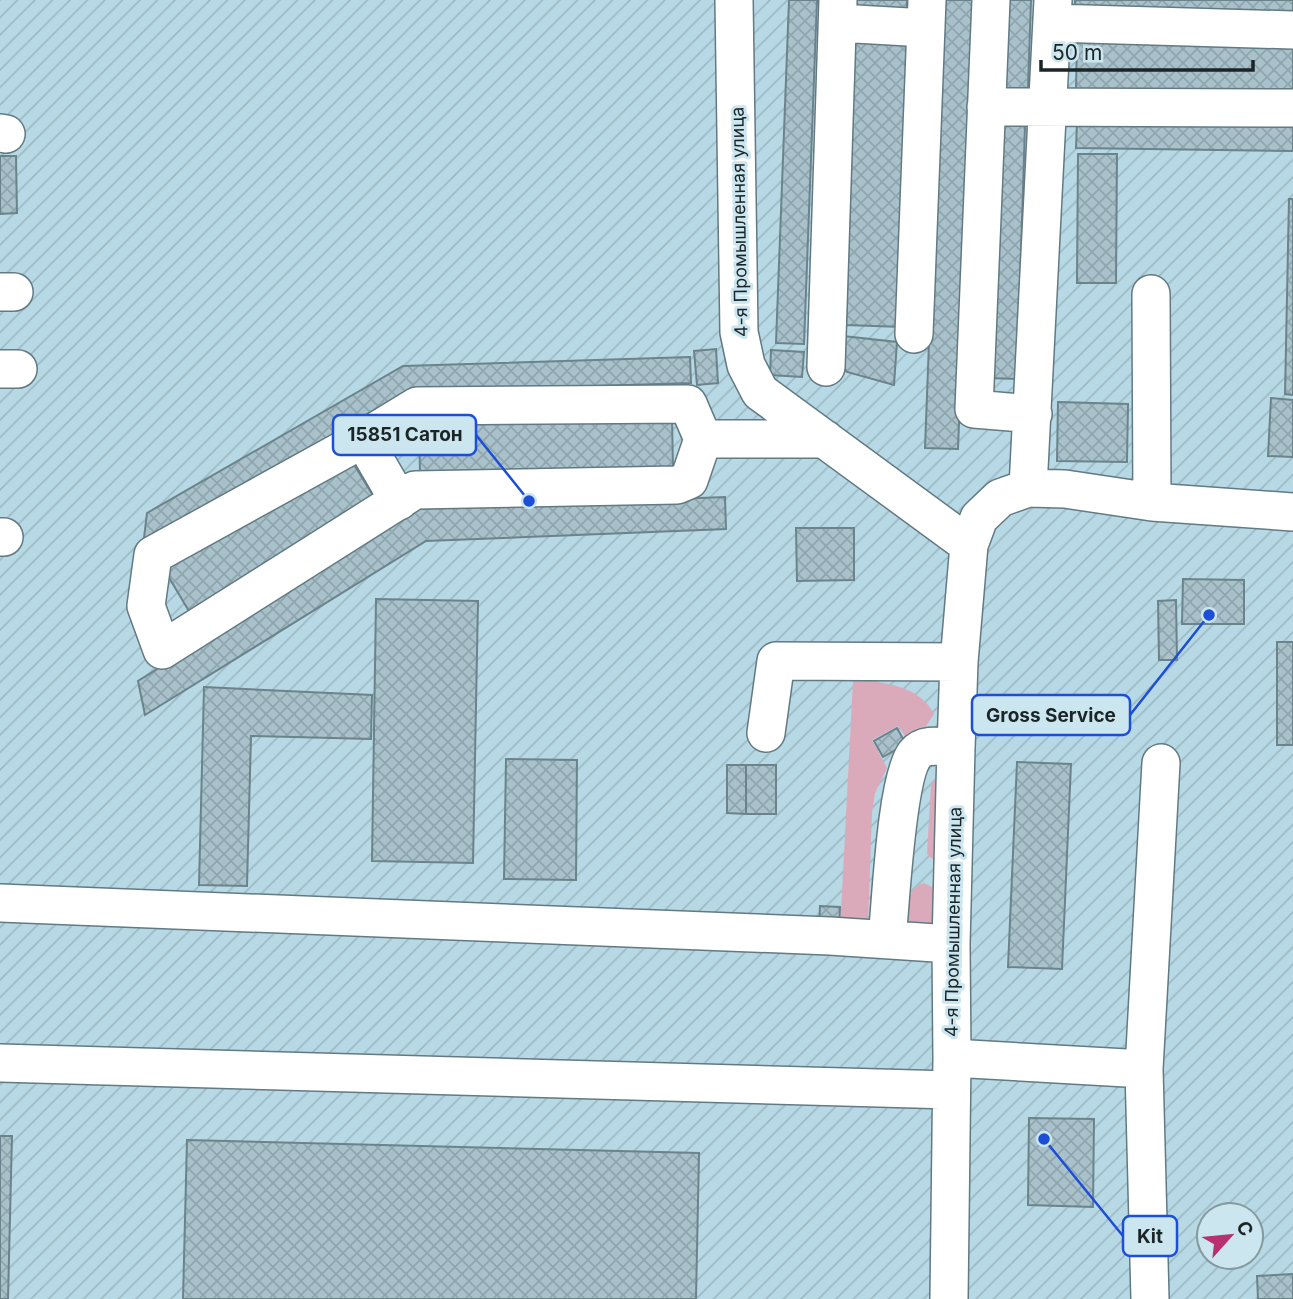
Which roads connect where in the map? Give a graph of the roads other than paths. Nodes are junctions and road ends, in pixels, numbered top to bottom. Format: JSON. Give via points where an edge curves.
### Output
{"nodes":[{"id":1,"x":734,"y":0,"type":"edge"},
{"id":2,"x":991,"y":0,"type":"edge"},
{"id":3,"x":838,"y":11,"type":"edge"},
{"id":4,"x":1053,"y":12,"type":"edge"},
{"id":5,"x":926,"y":14,"type":"edge"},
{"id":6,"x":1293,"y":30,"type":"edge"},
{"id":7,"x":986,"y":107,"type":"junction"},
{"id":8,"x":1048,"y":107,"type":"junction"},
{"id":9,"x":1293,"y":108,"type":"edge"},
{"id":10,"x":1152,"y":294,"type":"dead end"},
{"id":11,"x":914,"y":334,"type":"dead end"},
{"id":12,"x":826,"y":367,"type":"dead end"},
{"id":13,"x":1032,"y":414,"type":"junction"},
{"id":14,"x":363,"y":439,"type":"junction"},
{"id":15,"x":703,"y":439,"type":"junction"},
{"id":16,"x":825,"y":439,"type":"junction"},
{"id":17,"x":1028,"y":488,"type":"junction"},
{"id":18,"x":399,"y":501,"type":"junction"},
{"id":19,"x":1152,"y":502,"type":"junction"},
{"id":20,"x":1293,"y":512,"type":"edge"},
{"id":21,"x":969,"y":545,"type":"junction"},
{"id":22,"x":959,"y":662,"type":"junction"},
{"id":23,"x":766,"y":733,"type":"dead end"},
{"id":24,"x":956,"y":748,"type":"junction"},
{"id":25,"x":1161,"y":763,"type":"dead end"},
{"id":26,"x":894,"y":867,"type":"junction"},
{"id":27,"x":953,"y":877,"type":"junction"},
{"id":28,"x":0,"y":903,"type":"edge"},
{"id":29,"x":887,"y":939,"type":"junction"},
{"id":30,"x":951,"y":944,"type":"junction"},
{"id":31,"x":0,"y":1063,"type":"edge"},
{"id":32,"x":1144,"y":1069,"type":"junction"},
{"id":33,"x":952,"y":1074,"type":"junction"},
{"id":34,"x":948,"y":1299,"type":"edge"},
{"id":35,"x":1150,"y":1299,"type":"edge"}],
"edges":[{"from":1,"to":16,"type":"street","name":"4-я Промышленная улица","via":[[739,332],[746,365],[760,392]]},
{"from":2,"to":7,"type":"street"},
{"from":3,"to":5,"type":"street"},
{"from":3,"to":12,"type":"street"},
{"from":4,"to":6,"type":"street"},
{"from":4,"to":8,"type":"street"},
{"from":5,"to":11,"type":"street"},
{"from":7,"to":8,"type":"street"},
{"from":7,"to":13,"type":"street","via":[[974,409]]},
{"from":8,"to":9,"type":"street"},
{"from":8,"to":13,"type":"street"},
{"from":10,"to":19,"type":"street"},
{"from":13,"to":17,"type":"street"},
{"from":14,"to":15,"type":"street","via":[[417,405],[674,404],[688,404]]},
{"from":14,"to":18,"type":"street"},
{"from":14,"to":18,"type":"street","via":[[153,555],[146,606],[162,650]]},
{"from":15,"to":16,"type":"street"},
{"from":15,"to":18,"type":"street","via":[[690,480],[677,485],[415,491]]},
{"from":16,"to":21,"type":"street","name":"4-я Промышленная улица"},
{"from":17,"to":19,"type":"street","name":"4-я Промышленная улица"},
{"from":17,"to":21,"type":"street","name":"4-я Промышленная улица","via":[[1000,498],[979,518]]},
{"from":19,"to":20,"type":"street","name":"4-я Промышленная улица"},
{"from":21,"to":22,"type":"street","name":"4-я Промышленная улица"},
{"from":22,"to":23,"type":"street","via":[[776,661]]},
{"from":22,"to":24,"type":"street","name":"4-я Промышленная улица"},
{"from":24,"to":26,"type":"street","via":[[930,746],[916,753],[904,779]]},
{"from":24,"to":27,"type":"street","name":"4-я Промышленная улица"},
{"from":25,"to":32,"type":"street"},
{"from":26,"to":27,"type":"street"},
{"from":26,"to":29,"type":"street"},
{"from":27,"to":30,"type":"street","name":"4-я Промышленная улица"},
{"from":28,"to":29,"type":"street"},
{"from":29,"to":30,"type":"street"},
{"from":30,"to":33,"type":"street","name":"4-я Промышленная улица"},
{"from":31,"to":33,"type":"street"},
{"from":32,"to":33,"type":"street"},
{"from":32,"to":35,"type":"street"},
{"from":33,"to":34,"type":"street","name":"4-я Промышленная улица"}]}
